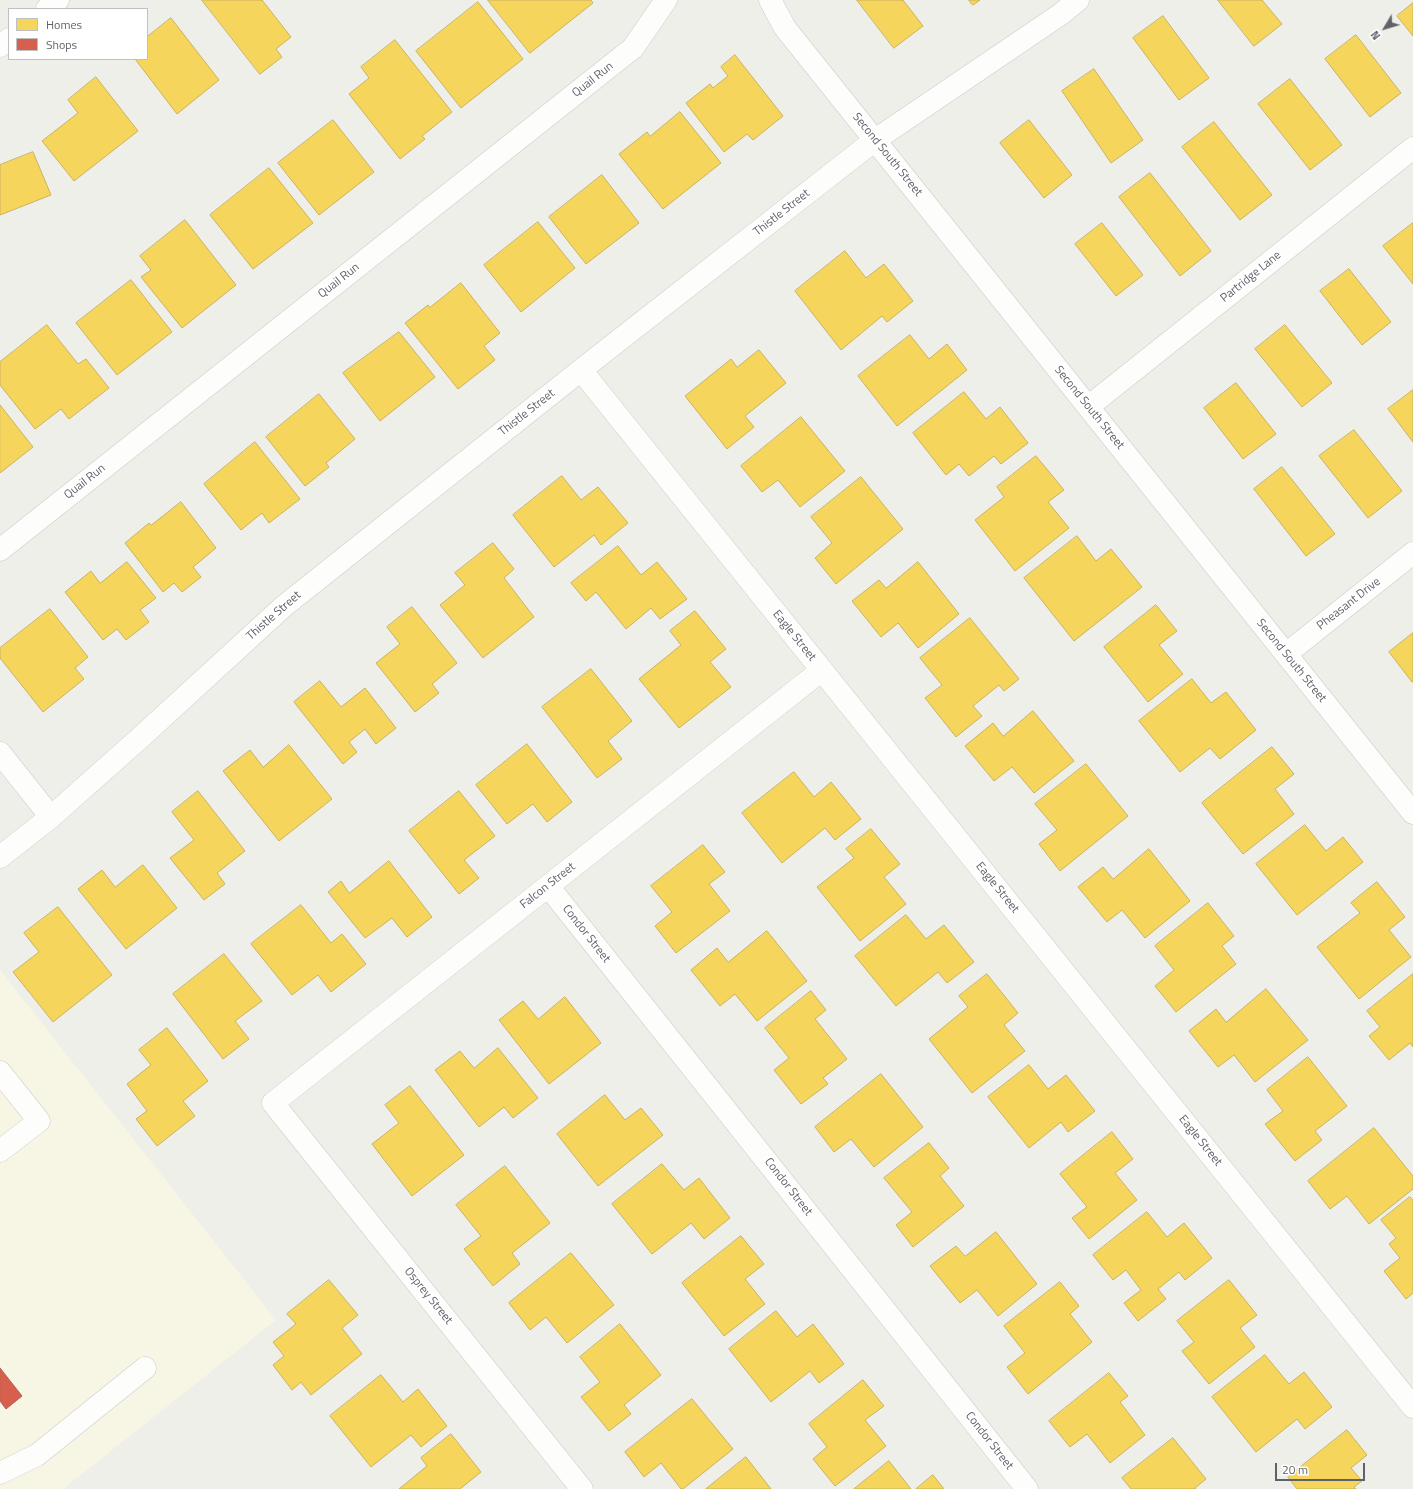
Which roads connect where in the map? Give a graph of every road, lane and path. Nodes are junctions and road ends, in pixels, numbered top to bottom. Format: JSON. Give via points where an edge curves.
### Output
{"nodes":[{"id":1,"x":58,"y":0,"type":"edge"},
{"id":2,"x":666,"y":0,"type":"edge"},
{"id":3,"x":770,"y":0,"type":"edge"},
{"id":4,"x":1078,"y":0,"type":"edge"},
{"id":5,"x":48,"y":8,"type":"edge"},
{"id":6,"x":8,"y":40,"type":"edge"},
{"id":7,"x":0,"y":46,"type":"edge"},
{"id":8,"x":875,"y":140,"type":"junction"},
{"id":9,"x":1413,"y":148,"type":"edge"},
{"id":10,"x":581,"y":370,"type":"junction"},
{"id":11,"x":1088,"y":407,"type":"junction"},
{"id":12,"x":0,"y":550,"type":"edge"},
{"id":13,"x":1413,"y":553,"type":"edge"},
{"id":14,"x":1286,"y":654,"type":"junction"},
{"id":15,"x":822,"y":670,"type":"junction"},
{"id":16,"x":0,"y":753,"type":"edge"},
{"id":17,"x":1413,"y":814,"type":"edge"},
{"id":18,"x":51,"y":817,"type":"junction"},
{"id":19,"x":0,"y":858,"type":"edge"},
{"id":20,"x":548,"y":886,"type":"junction"},
{"id":21,"x":0,"y":1072,"type":"edge"},
{"id":22,"x":273,"y":1103,"type":"joint"},
{"id":23,"x":0,"y":1151,"type":"edge"},
{"id":24,"x":145,"y":1368,"type":"dead end"},
{"id":25,"x":1413,"y":1407,"type":"edge"},
{"id":26,"x":0,"y":1473,"type":"edge"},
{"id":27,"x":582,"y":1489,"type":"edge"},
{"id":28,"x":1027,"y":1489,"type":"edge"}],
"edges":[{"from":1,"to":5,"type":"street"},
{"from":2,"to":12,"type":"street","name":"Quail Run","via":[[633,48]]},
{"from":3,"to":8,"type":"street","name":"Second South Street","via":[[785,28]]},
{"from":4,"to":8,"type":"street","name":"Thistle Street"},
{"from":6,"to":7,"type":"street"},
{"from":8,"to":10,"type":"street","name":"Thistle Street"},
{"from":8,"to":11,"type":"street","name":"Second South Street"},
{"from":9,"to":11,"type":"street","name":"Partridge Lane"},
{"from":10,"to":15,"type":"street","name":"Eagle Street"},
{"from":10,"to":18,"type":"street","name":"Thistle Street","via":[[284,606]]},
{"from":11,"to":14,"type":"street","name":"Second South Street"},
{"from":13,"to":14,"type":"street","name":"Pheasant Drive"},
{"from":14,"to":17,"type":"street","name":"Second South Street"},
{"from":15,"to":20,"type":"street","name":"Falcon Street"},
{"from":15,"to":25,"type":"street","name":"Eagle Street"},
{"from":16,"to":18,"type":"street"},
{"from":18,"to":19,"type":"street","name":"Thistle Street"},
{"from":20,"to":22,"type":"street","name":"Falcon Street"},
{"from":20,"to":28,"type":"street","name":"Condor Street"},
{"from":21,"to":23,"type":"street","via":[[39,1121]]},
{"from":22,"to":27,"type":"street","name":"Osprey Street"},
{"from":24,"to":26,"type":"street","via":[[37,1455]]}]}
